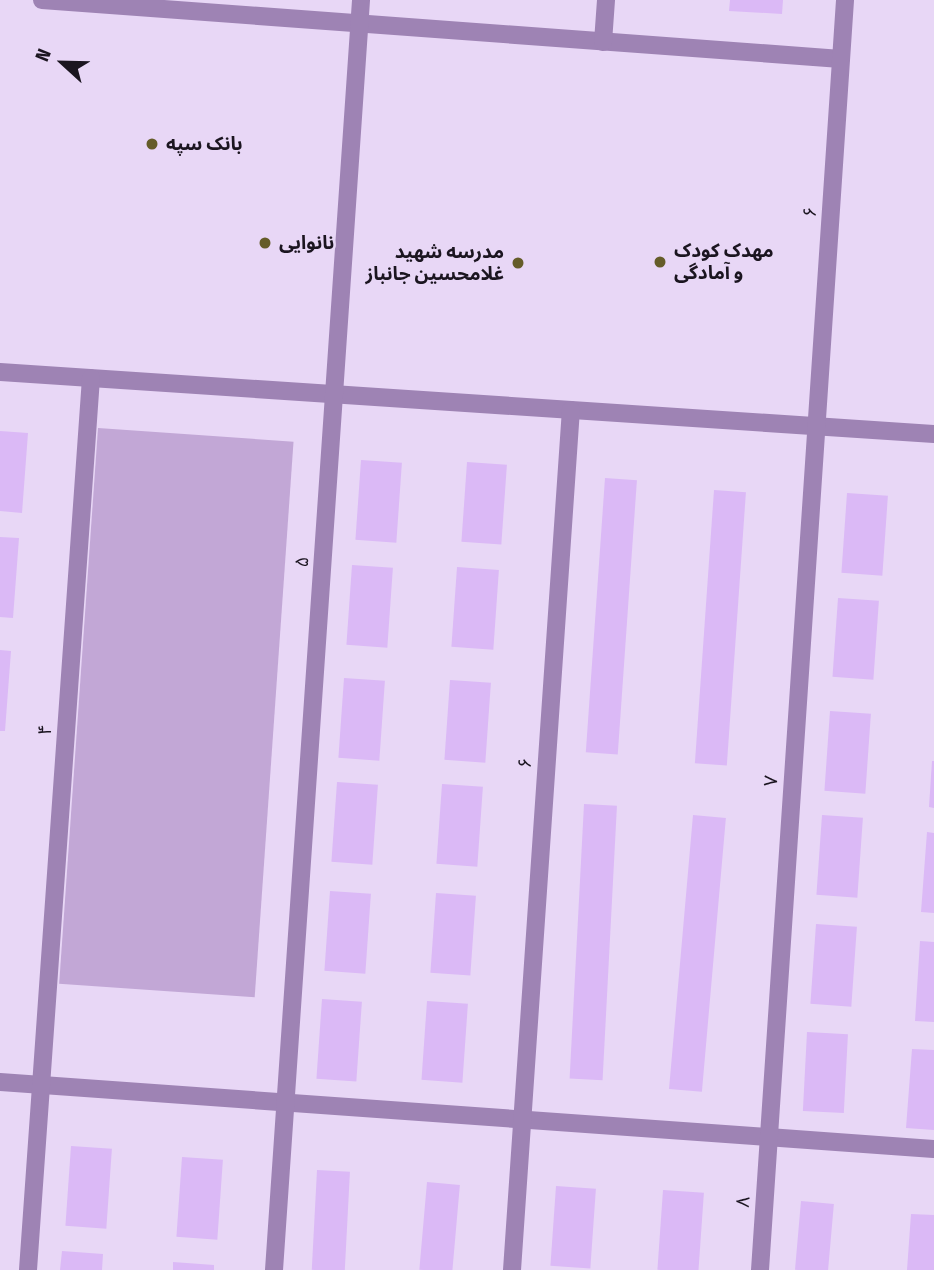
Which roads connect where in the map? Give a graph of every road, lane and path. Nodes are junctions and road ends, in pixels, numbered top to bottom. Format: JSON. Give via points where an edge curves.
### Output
{"nodes":[{"id":1,"x":42,"y":0,"type":"edge"},
{"id":2,"x":361,"y":0,"type":"edge"},
{"id":3,"x":606,"y":0,"type":"edge"},
{"id":4,"x":845,"y":0,"type":"edge"},
{"id":5,"x":115,"y":3,"type":"edge"},
{"id":6,"x":360,"y":23,"type":"junction"},
{"id":7,"x":603,"y":42,"type":"junction"},
{"id":8,"x":841,"y":60,"type":"junction"},
{"id":9,"x":0,"y":372,"type":"edge"},
{"id":10,"x":90,"y":378,"type":"junction"},
{"id":11,"x":334,"y":395,"type":"junction"},
{"id":12,"x":570,"y":410,"type":"junction"},
{"id":13,"x":816,"y":427,"type":"junction"},
{"id":14,"x":934,"y":434,"type":"edge"},
{"id":15,"x":0,"y":1082,"type":"edge"},
{"id":16,"x":41,"y":1085,"type":"junction"},
{"id":17,"x":286,"y":1102,"type":"junction"},
{"id":18,"x":521,"y":1119,"type":"junction"},
{"id":19,"x":768,"y":1137,"type":"junction"},
{"id":20,"x":934,"y":1149,"type":"edge"},
{"id":21,"x":28,"y":1270,"type":"edge"},
{"id":22,"x":274,"y":1270,"type":"edge"},
{"id":23,"x":512,"y":1270,"type":"edge"},
{"id":24,"x":760,"y":1270,"type":"edge"}],
"edges":[{"from":1,"to":5,"type":"street"},
{"from":2,"to":6,"type":"street"},
{"from":3,"to":7,"type":"street"},
{"from":4,"to":8,"type":"street","name":"۶"},
{"from":5,"to":6,"type":"street"},
{"from":6,"to":7,"type":"street"},
{"from":6,"to":11,"type":"street","name":"۵"},
{"from":7,"to":8,"type":"street"},
{"from":8,"to":13,"type":"street","name":"۶"},
{"from":9,"to":10,"type":"street"},
{"from":10,"to":11,"type":"street"},
{"from":10,"to":16,"type":"street","name":"۴"},
{"from":11,"to":12,"type":"street"},
{"from":11,"to":17,"type":"street","name":"۵"},
{"from":12,"to":13,"type":"street"},
{"from":12,"to":18,"type":"street","name":"۶"},
{"from":13,"to":14,"type":"street"},
{"from":13,"to":19,"type":"street","name":"۷"},
{"from":15,"to":16,"type":"street"},
{"from":16,"to":17,"type":"street"},
{"from":16,"to":21,"type":"street"},
{"from":17,"to":18,"type":"street"},
{"from":17,"to":22,"type":"street"},
{"from":18,"to":19,"type":"street"},
{"from":18,"to":23,"type":"street"},
{"from":19,"to":20,"type":"street"},
{"from":19,"to":24,"type":"street","name":"۸"}]}
